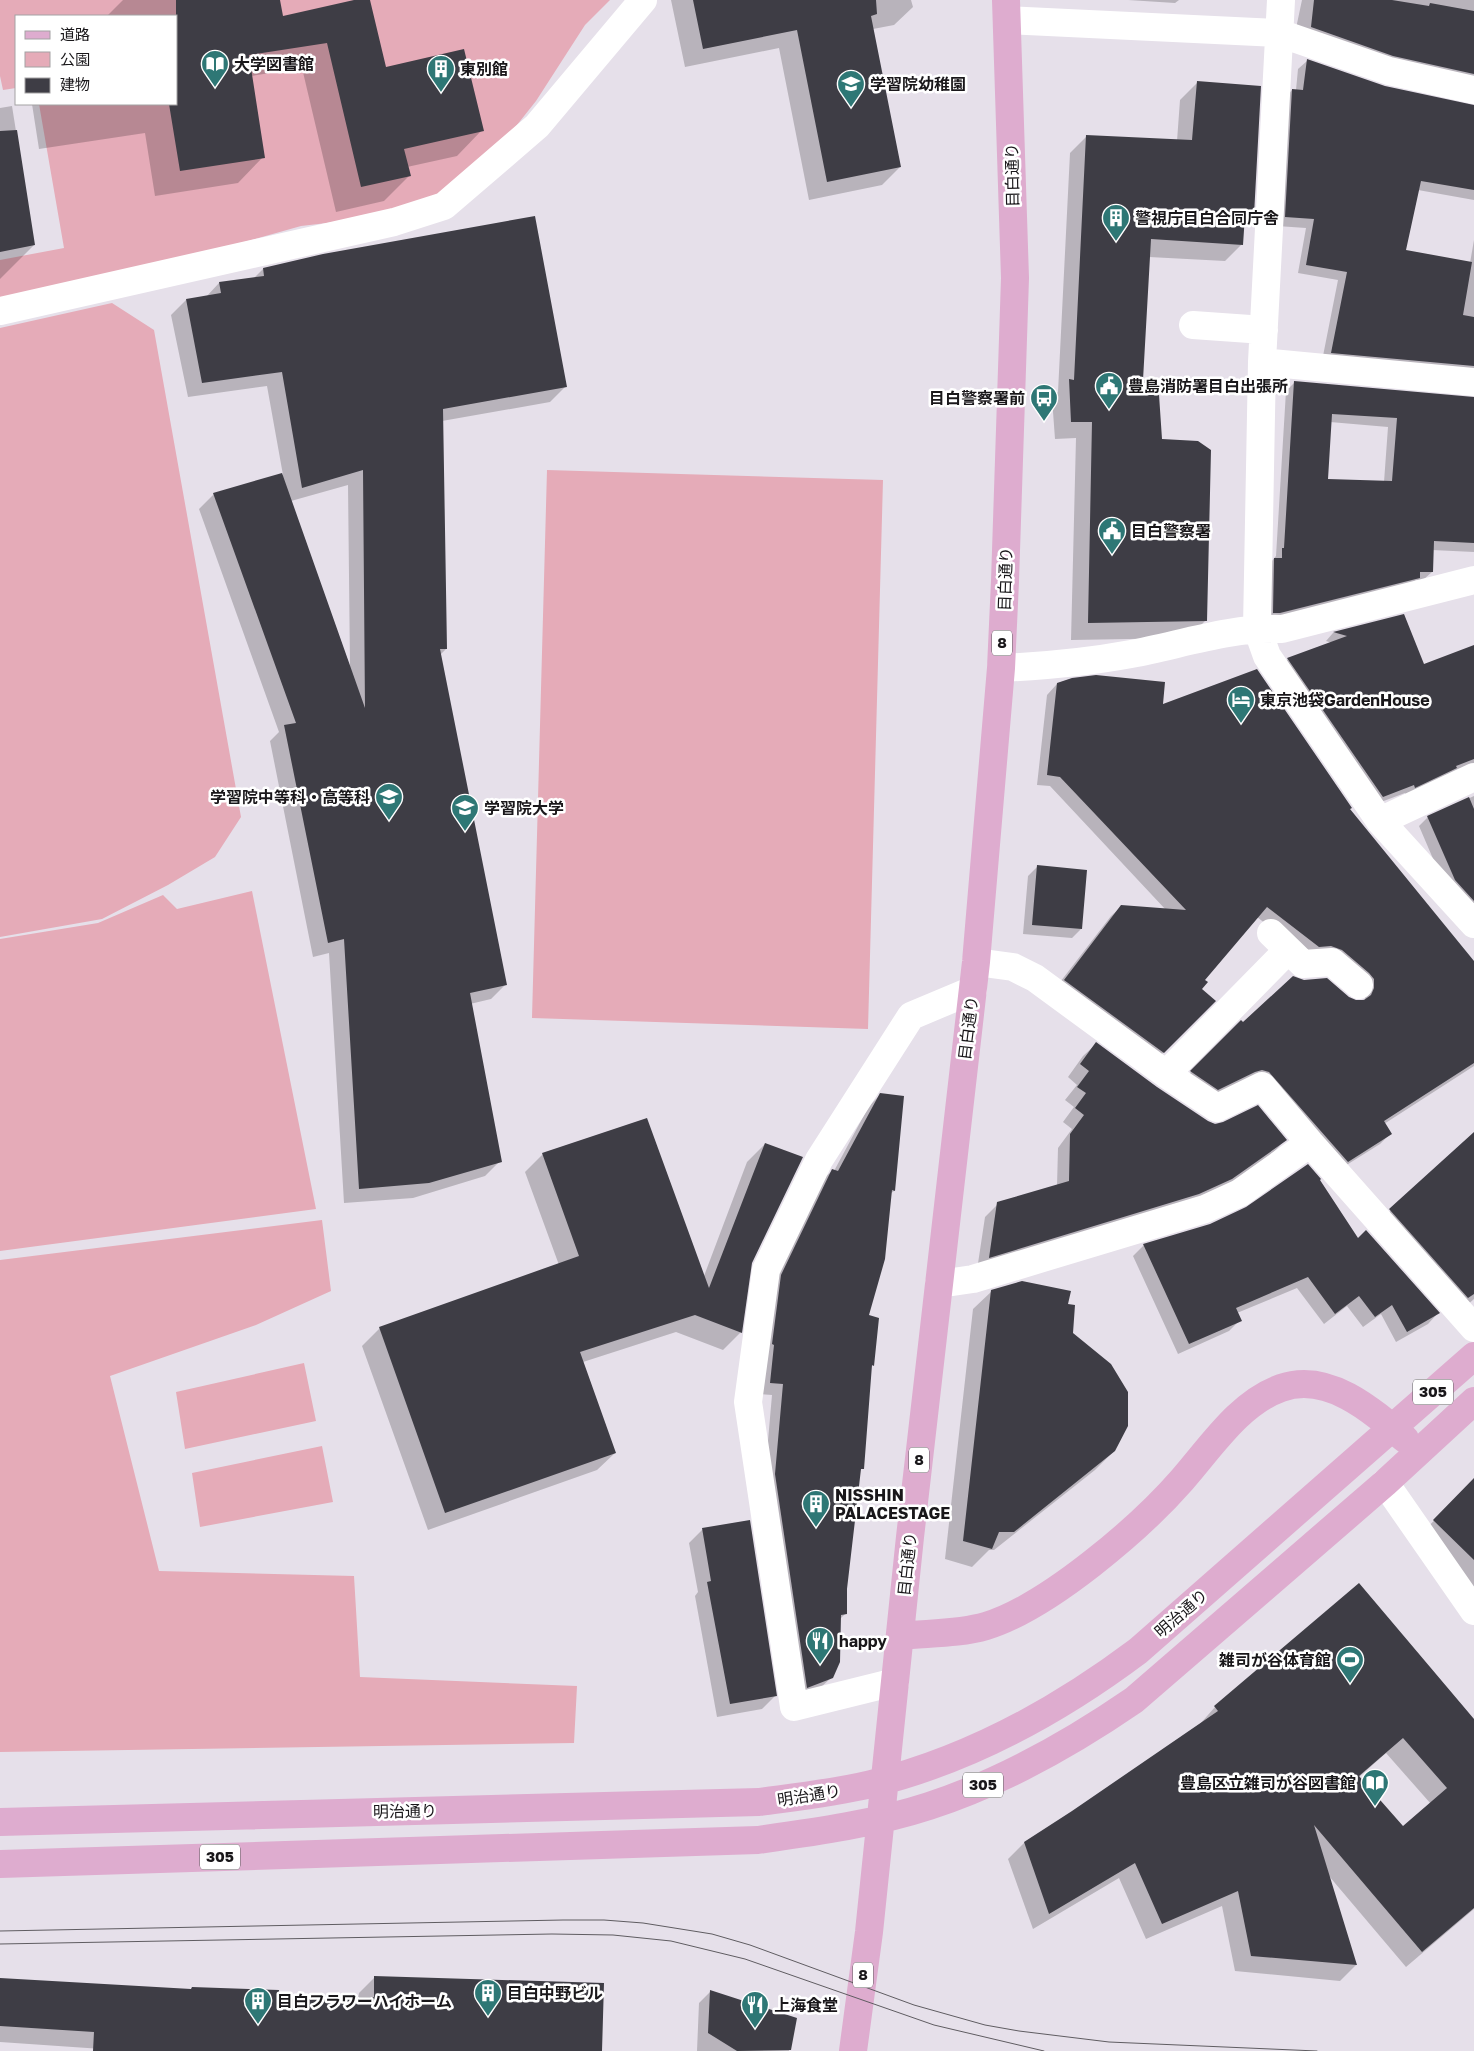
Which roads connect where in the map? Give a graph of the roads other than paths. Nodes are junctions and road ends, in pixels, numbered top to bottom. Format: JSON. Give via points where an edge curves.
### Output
{"nodes":[{"id":1,"x":643,"y":0,"type":"edge"},
{"id":2,"x":1281,"y":0,"type":"edge"},
{"id":3,"x":1007,"y":10,"type":"edge"},
{"id":4,"x":1279,"y":34,"type":"junction"},
{"id":5,"x":1474,"y":90,"type":"edge"},
{"id":6,"x":0,"y":311,"type":"edge"},
{"id":7,"x":1193,"y":325,"type":"dead end"},
{"id":8,"x":1264,"y":330,"type":"junction"},
{"id":9,"x":1262,"y":362,"type":"junction"},
{"id":10,"x":1474,"y":382,"type":"edge"},
{"id":11,"x":1474,"y":580,"type":"edge"},
{"id":12,"x":1257,"y":628,"type":"junction"},
{"id":13,"x":1001,"y":668,"type":"junction"},
{"id":14,"x":1474,"y":777,"type":"edge"},
{"id":15,"x":1380,"y":821,"type":"junction"},
{"id":16,"x":1474,"y":924,"type":"edge"},
{"id":17,"x":976,"y":962,"type":"junction"},
{"id":18,"x":1359,"y":985,"type":"dead end"},
{"id":19,"x":972,"y":990,"type":"junction"},
{"id":20,"x":1166,"y":1074,"type":"junction"},
{"id":21,"x":1310,"y":1144,"type":"junction"},
{"id":22,"x":939,"y":1284,"type":"junction"},
{"id":23,"x":1474,"y":1328,"type":"edge"},
{"id":24,"x":1474,"y":1356,"type":"edge"},
{"id":25,"x":1474,"y":1401,"type":"edge"},
{"id":26,"x":1392,"y":1428,"type":"junction"},
{"id":27,"x":1419,"y":1452,"type":"junction"},
{"id":28,"x":1385,"y":1483,"type":"junction"},
{"id":29,"x":1474,"y":1611,"type":"edge"},
{"id":30,"x":900,"y":1636,"type":"junction"},
{"id":31,"x":895,"y":1682,"type":"junction"},
{"id":32,"x":0,"y":1822,"type":"edge"},
{"id":33,"x":0,"y":1864,"type":"edge"},
{"id":34,"x":853,"y":2051,"type":"edge"}],
"edges":[{"from":1,"to":6,"type":"street","via":[[537,126],[444,206],[394,222]]},
{"from":2,"to":4,"type":"street"},
{"from":3,"to":4,"type":"street"},
{"from":3,"to":13,"type":"main road","name":"目白通り","number":"8","via":[[1015,278]]},
{"from":4,"to":5,"type":"street","via":[[1389,71]]},
{"from":4,"to":8,"type":"street"},
{"from":7,"to":8,"type":"street"},
{"from":8,"to":9,"type":"street"},
{"from":9,"to":10,"type":"street"},
{"from":9,"to":12,"type":"street"},
{"from":11,"to":12,"type":"street","via":[[1282,629]]},
{"from":12,"to":13,"type":"street","via":[[1122,656],[1048,666]]},
{"from":12,"to":15,"type":"street","via":[[1267,656]]},
{"from":13,"to":17,"type":"main road","name":"目白通り","number":"8"},
{"from":14,"to":15,"type":"street"},
{"from":15,"to":16,"type":"street"},
{"from":17,"to":19,"type":"main road","name":"目白通り","number":"8"},
{"from":17,"to":20,"type":"street","via":[[1013,967],[1035,978]]},
{"from":18,"to":20,"type":"street","via":[[1332,962],[1303,964],[1279,942]]},
{"from":19,"to":22,"type":"main road","name":"目白通り","number":"8"},
{"from":19,"to":31,"type":"street","via":[[910,1016],[819,1160],[766,1270],[748,1402],[794,1706]]},
{"from":20,"to":21,"type":"street","via":[[1216,1108],[1262,1086]]},
{"from":21,"to":22,"type":"street","via":[[1240,1193],[1205,1209],[973,1279]]},
{"from":21,"to":23,"type":"street"},
{"from":22,"to":30,"type":"main road","name":"目白通り","number":"8"},
{"from":24,"to":26,"type":"main road","name":"明治通り","number":"305"},
{"from":25,"to":27,"type":"main road","number":"305"},
{"from":26,"to":27,"type":"main road"},
{"from":26,"to":30,"type":"main road","via":[[1356,1400],[1330,1389],[1305,1384],[1283,1387],[1262,1397],[1238,1415],[1178,1484],[1132,1530],[1037,1602],[985,1626]]},
{"from":26,"to":32,"type":"main road","name":"明治通り","number":"305","via":[[1138,1651],[1098,1680],[1030,1722],[970,1750],[871,1784],[758,1802]]},
{"from":27,"to":28,"type":"main road","number":"305"},
{"from":28,"to":29,"type":"street"},
{"from":28,"to":33,"type":"main road","number":"305","via":[[1134,1700],[1043,1758],[928,1806],[868,1822],[758,1840]]},
{"from":30,"to":31,"type":"main road","name":"目白通り","number":"8"},
{"from":31,"to":34,"type":"main road","name":"目白通り","number":"8"}]}
